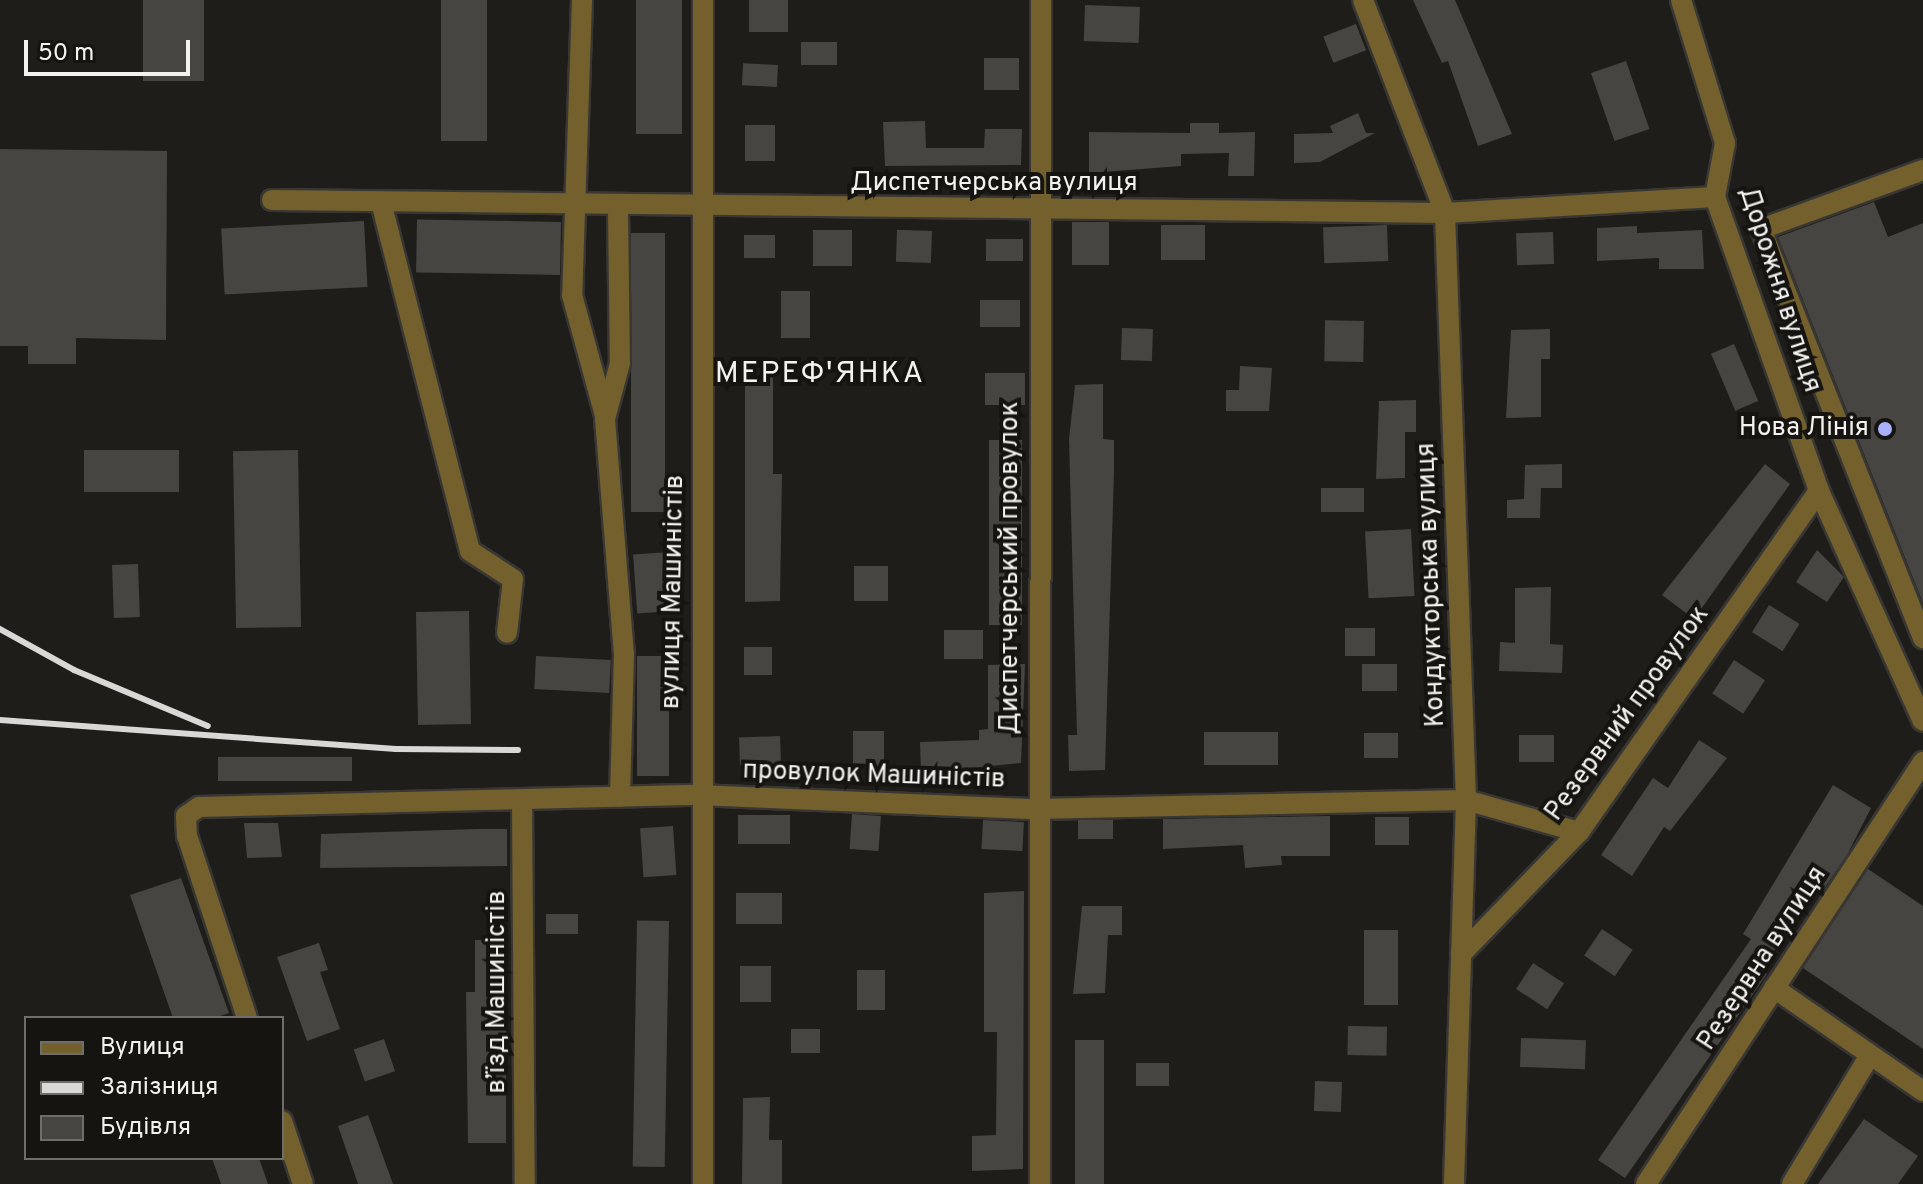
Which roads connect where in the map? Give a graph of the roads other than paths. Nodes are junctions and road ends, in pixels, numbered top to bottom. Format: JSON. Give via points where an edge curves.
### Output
{"nodes":[{"id":1,"x":582,"y":0,"type":"edge"},
{"id":2,"x":703,"y":0,"type":"edge"},
{"id":3,"x":1041,"y":0,"type":"edge"},
{"id":4,"x":1363,"y":0,"type":"edge"},
{"id":5,"x":1681,"y":0,"type":"edge"},
{"id":6,"x":1923,"y":170,"type":"edge"},
{"id":7,"x":1715,"y":197,"type":"junction"},
{"id":8,"x":272,"y":200,"type":"dead end"},
{"id":9,"x":381,"y":202,"type":"junction"},
{"id":10,"x":575,"y":206,"type":"junction"},
{"id":11,"x":618,"y":207,"type":"junction"},
{"id":12,"x":706,"y":209,"type":"junction"},
{"id":13,"x":1039,"y":209,"type":"junction"},
{"id":14,"x":1445,"y":213,"type":"junction"},
{"id":15,"x":605,"y":419,"type":"junction"},
{"id":16,"x":1819,"y":491,"type":"junction"},
{"id":17,"x":507,"y":633,"type":"dead end"},
{"id":18,"x":1923,"y":638,"type":"edge"},
{"id":19,"x":1923,"y":721,"type":"edge"},
{"id":20,"x":1923,"y":762,"type":"edge"},
{"id":21,"x":697,"y":795,"type":"junction"},
{"id":22,"x":620,"y":797,"type":"junction"},
{"id":23,"x":522,"y":800,"type":"junction"},
{"id":24,"x":1466,"y":800,"type":"junction"},
{"id":25,"x":1035,"y":809,"type":"junction"},
{"id":26,"x":1579,"y":832,"type":"junction"},
{"id":27,"x":1461,"y":954,"type":"junction"},
{"id":28,"x":1774,"y":988,"type":"junction"},
{"id":29,"x":246,"y":1016,"type":"edge"},
{"id":30,"x":1869,"y":1057,"type":"junction"},
{"id":31,"x":1923,"y":1091,"type":"edge"},
{"id":32,"x":284,"y":1127,"type":"edge"},
{"id":33,"x":303,"y":1184,"type":"edge"},
{"id":34,"x":525,"y":1184,"type":"edge"},
{"id":35,"x":703,"y":1184,"type":"edge"},
{"id":36,"x":1040,"y":1184,"type":"edge"},
{"id":37,"x":1454,"y":1184,"type":"edge"},
{"id":38,"x":1646,"y":1184,"type":"edge"},
{"id":39,"x":1792,"y":1184,"type":"edge"}],
"edges":[{"from":1,"to":10,"type":"street"},
{"from":2,"to":12,"type":"street","name":"вулиця Машиністів"},
{"from":3,"to":13,"type":"street","name":"Диспетчерський провулок"},
{"from":4,"to":14,"type":"street","name":"Кондукторська вулиця"},
{"from":5,"to":7,"type":"street","name":"Дорожня вулиця","via":[[1725,143]]},
{"from":6,"to":18,"type":"street","via":[[1761,229]]},
{"from":7,"to":14,"type":"street","name":"Диспетчерська вулиця"},
{"from":7,"to":16,"type":"street","name":"Дорожня вулиця"},
{"from":8,"to":9,"type":"street","name":"Диспетчерська вулиця"},
{"from":9,"to":10,"type":"street","name":"Диспетчерська вулиця"},
{"from":9,"to":17,"type":"street","via":[[470,551],[513,579]]},
{"from":10,"to":11,"type":"street","name":"Диспетчерська вулиця"},
{"from":10,"to":15,"type":"street","via":[[572,295]]},
{"from":11,"to":12,"type":"street","name":"Диспетчерська вулиця"},
{"from":11,"to":15,"type":"street","via":[[620,363]]},
{"from":12,"to":13,"type":"street","name":"Диспетчерська вулиця"},
{"from":12,"to":21,"type":"street","name":"вулиця Машиністів"},
{"from":13,"to":14,"type":"street","name":"Диспетчерська вулиця"},
{"from":13,"to":25,"type":"street","name":"Диспетчерський провулок"},
{"from":14,"to":24,"type":"street","name":"Кондукторська вулиця"},
{"from":15,"to":22,"type":"street","via":[[624,653]]},
{"from":16,"to":19,"type":"street","name":"Дорожня вулиця"},
{"from":16,"to":26,"type":"street","name":"Резервний провулок"},
{"from":20,"to":28,"type":"street","name":"Резервна вулиця"},
{"from":21,"to":22,"type":"street","name":"провулок Машиністів"},
{"from":21,"to":25,"type":"street","name":"провулок Машиністів"},
{"from":21,"to":35,"type":"street","name":"вулиця Машиністів"},
{"from":22,"to":23,"type":"street","name":"провулок Машиністів"},
{"from":23,"to":29,"type":"street","name":"провулок Машиністів","via":[[199,807],[186,816],[187,836]]},
{"from":23,"to":34,"type":"street","name":"в’їзд Машиністів"},
{"from":24,"to":25,"type":"street","name":"провулок Машиністів"},
{"from":24,"to":26,"type":"street","name":"провулок Машиністів"},
{"from":24,"to":27,"type":"street","name":"Кондукторська вулиця"},
{"from":25,"to":36,"type":"street","name":"Диспетчерський провулок"},
{"from":26,"to":27,"type":"street","name":"Резервний провулок"},
{"from":27,"to":37,"type":"street","name":"Кондукторська вулиця"},
{"from":28,"to":30,"type":"street"},
{"from":28,"to":38,"type":"street","name":"Резервна вулиця"},
{"from":30,"to":31,"type":"street"},
{"from":30,"to":39,"type":"street"},
{"from":32,"to":33,"type":"street"}]}
